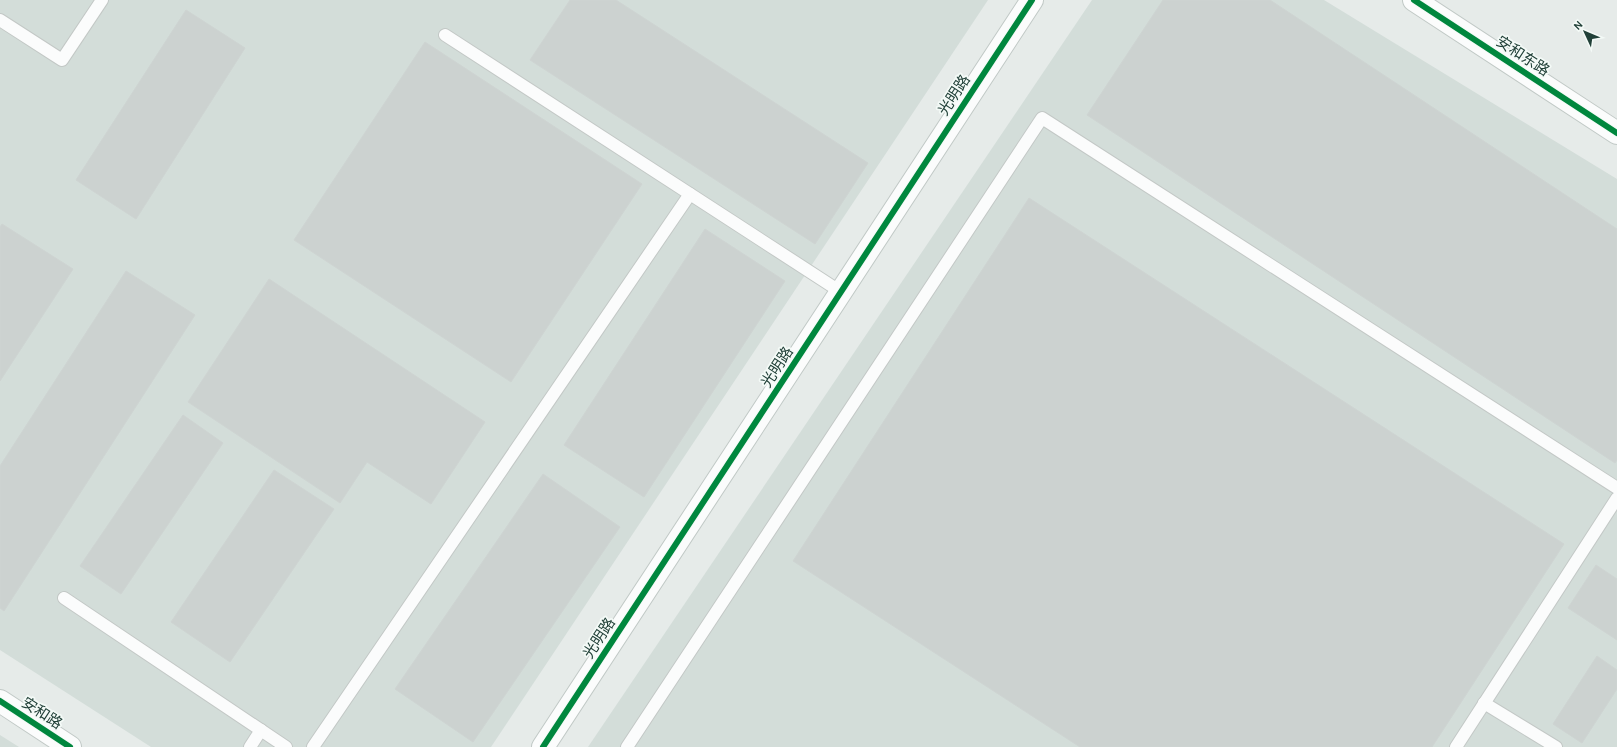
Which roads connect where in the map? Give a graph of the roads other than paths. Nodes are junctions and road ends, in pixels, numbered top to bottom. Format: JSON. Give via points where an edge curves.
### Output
{"nodes":[{"id":1,"x":102,"y":0,"type":"edge"},
{"id":2,"x":1032,"y":0,"type":"edge"},
{"id":3,"x":1414,"y":0,"type":"edge"},
{"id":4,"x":0,"y":20,"type":"edge"},
{"id":5,"x":445,"y":35,"type":"dead end"},
{"id":6,"x":1617,"y":133,"type":"edge"},
{"id":7,"x":690,"y":194,"type":"junction"},
{"id":8,"x":841,"y":292,"type":"junction"},
{"id":9,"x":1617,"y":488,"type":"edge"},
{"id":10,"x":1617,"y":498,"type":"edge"},
{"id":11,"x":64,"y":598,"type":"dead end"},
{"id":12,"x":0,"y":701,"type":"edge"},
{"id":13,"x":1484,"y":703,"type":"junction"},
{"id":14,"x":261,"y":730,"type":"junction"},
{"id":15,"x":70,"y":747,"type":"edge"},
{"id":16,"x":250,"y":747,"type":"edge"},
{"id":17,"x":286,"y":747,"type":"edge"},
{"id":18,"x":313,"y":747,"type":"edge"},
{"id":19,"x":543,"y":747,"type":"edge"},
{"id":20,"x":627,"y":747,"type":"edge"},
{"id":21,"x":1456,"y":747,"type":"edge"},
{"id":22,"x":1556,"y":747,"type":"edge"}],
"edges":[{"from":1,"to":4,"type":"lane","via":[[62,60]]},
{"from":2,"to":8,"type":"street","name":"光明路"},
{"from":3,"to":6,"type":"street","name":"安和东路"},
{"from":5,"to":7,"type":"lane"},
{"from":7,"to":8,"type":"lane"},
{"from":7,"to":18,"type":"lane"},
{"from":8,"to":19,"type":"street","name":"光明路"},
{"from":9,"to":20,"type":"lane","via":[[1042,118]]},
{"from":10,"to":13,"type":"lane"},
{"from":11,"to":14,"type":"lane"},
{"from":12,"to":15,"type":"street","name":"安和路"},
{"from":13,"to":21,"type":"lane"},
{"from":13,"to":22,"type":"lane"},
{"from":14,"to":16,"type":"lane"},
{"from":14,"to":17,"type":"lane"}]}
